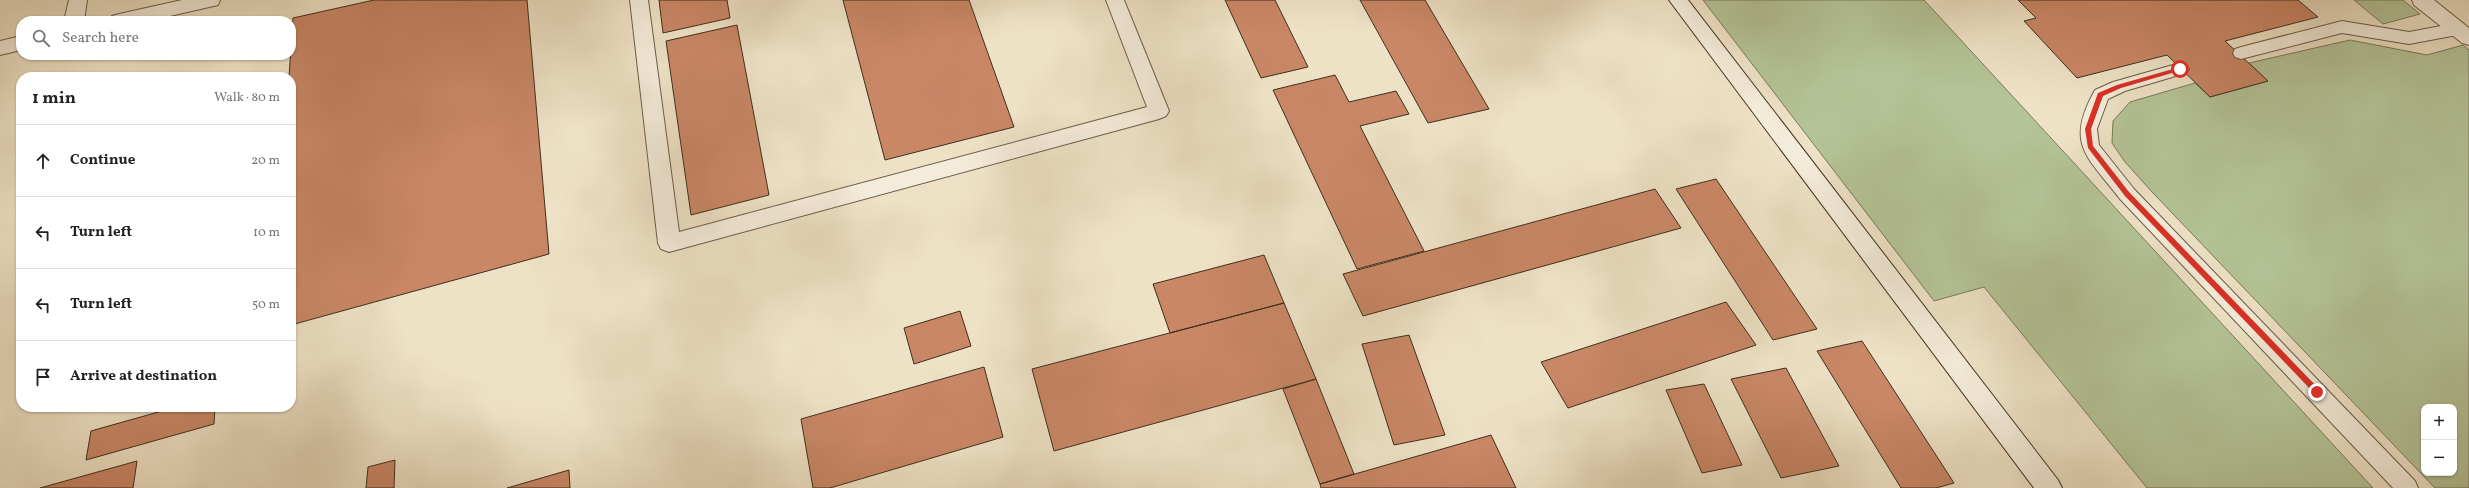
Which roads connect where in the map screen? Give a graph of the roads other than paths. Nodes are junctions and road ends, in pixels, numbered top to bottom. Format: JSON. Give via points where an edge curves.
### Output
{"nodes":[{"id":1,"x":78,"y":0,"type":"edge"},
{"id":2,"x":211,"y":0,"type":"edge"},
{"id":3,"x":639,"y":0,"type":"edge"},
{"id":4,"x":1115,"y":0,"type":"edge"},
{"id":5,"x":1678,"y":0,"type":"edge"},
{"id":6,"x":2421,"y":0,"type":"edge"},
{"id":7,"x":75,"y":16,"type":"edge"},
{"id":8,"x":141,"y":16,"type":"edge"},
{"id":9,"x":2463,"y":34,"type":"edge"},
{"id":10,"x":16,"y":44,"type":"edge"},
{"id":11,"x":0,"y":48,"type":"edge"},
{"id":12,"x":2241,"y":53,"type":"dead end"},
{"id":13,"x":2180,"y":69,"type":"dead end"},
{"id":14,"x":2049,"y":488,"type":"edge"},
{"id":15,"x":2407,"y":488,"type":"edge"}],
"edges":[{"from":1,"to":7,"type":"street"},
{"from":2,"to":8,"type":"street"},
{"from":3,"to":4,"type":"street","via":[[669,243],[1159,111]]},
{"from":5,"to":14,"type":"street"},
{"from":6,"to":9,"type":"street"},
{"from":9,"to":12,"type":"lane","via":[[2409,38],[2342,27]]},
{"from":10,"to":11,"type":"street"},
{"from":13,"to":15,"type":"lane","via":[[2119,86],[2100,95],[2088,129],[2090,146],[2127,194]]}]}
